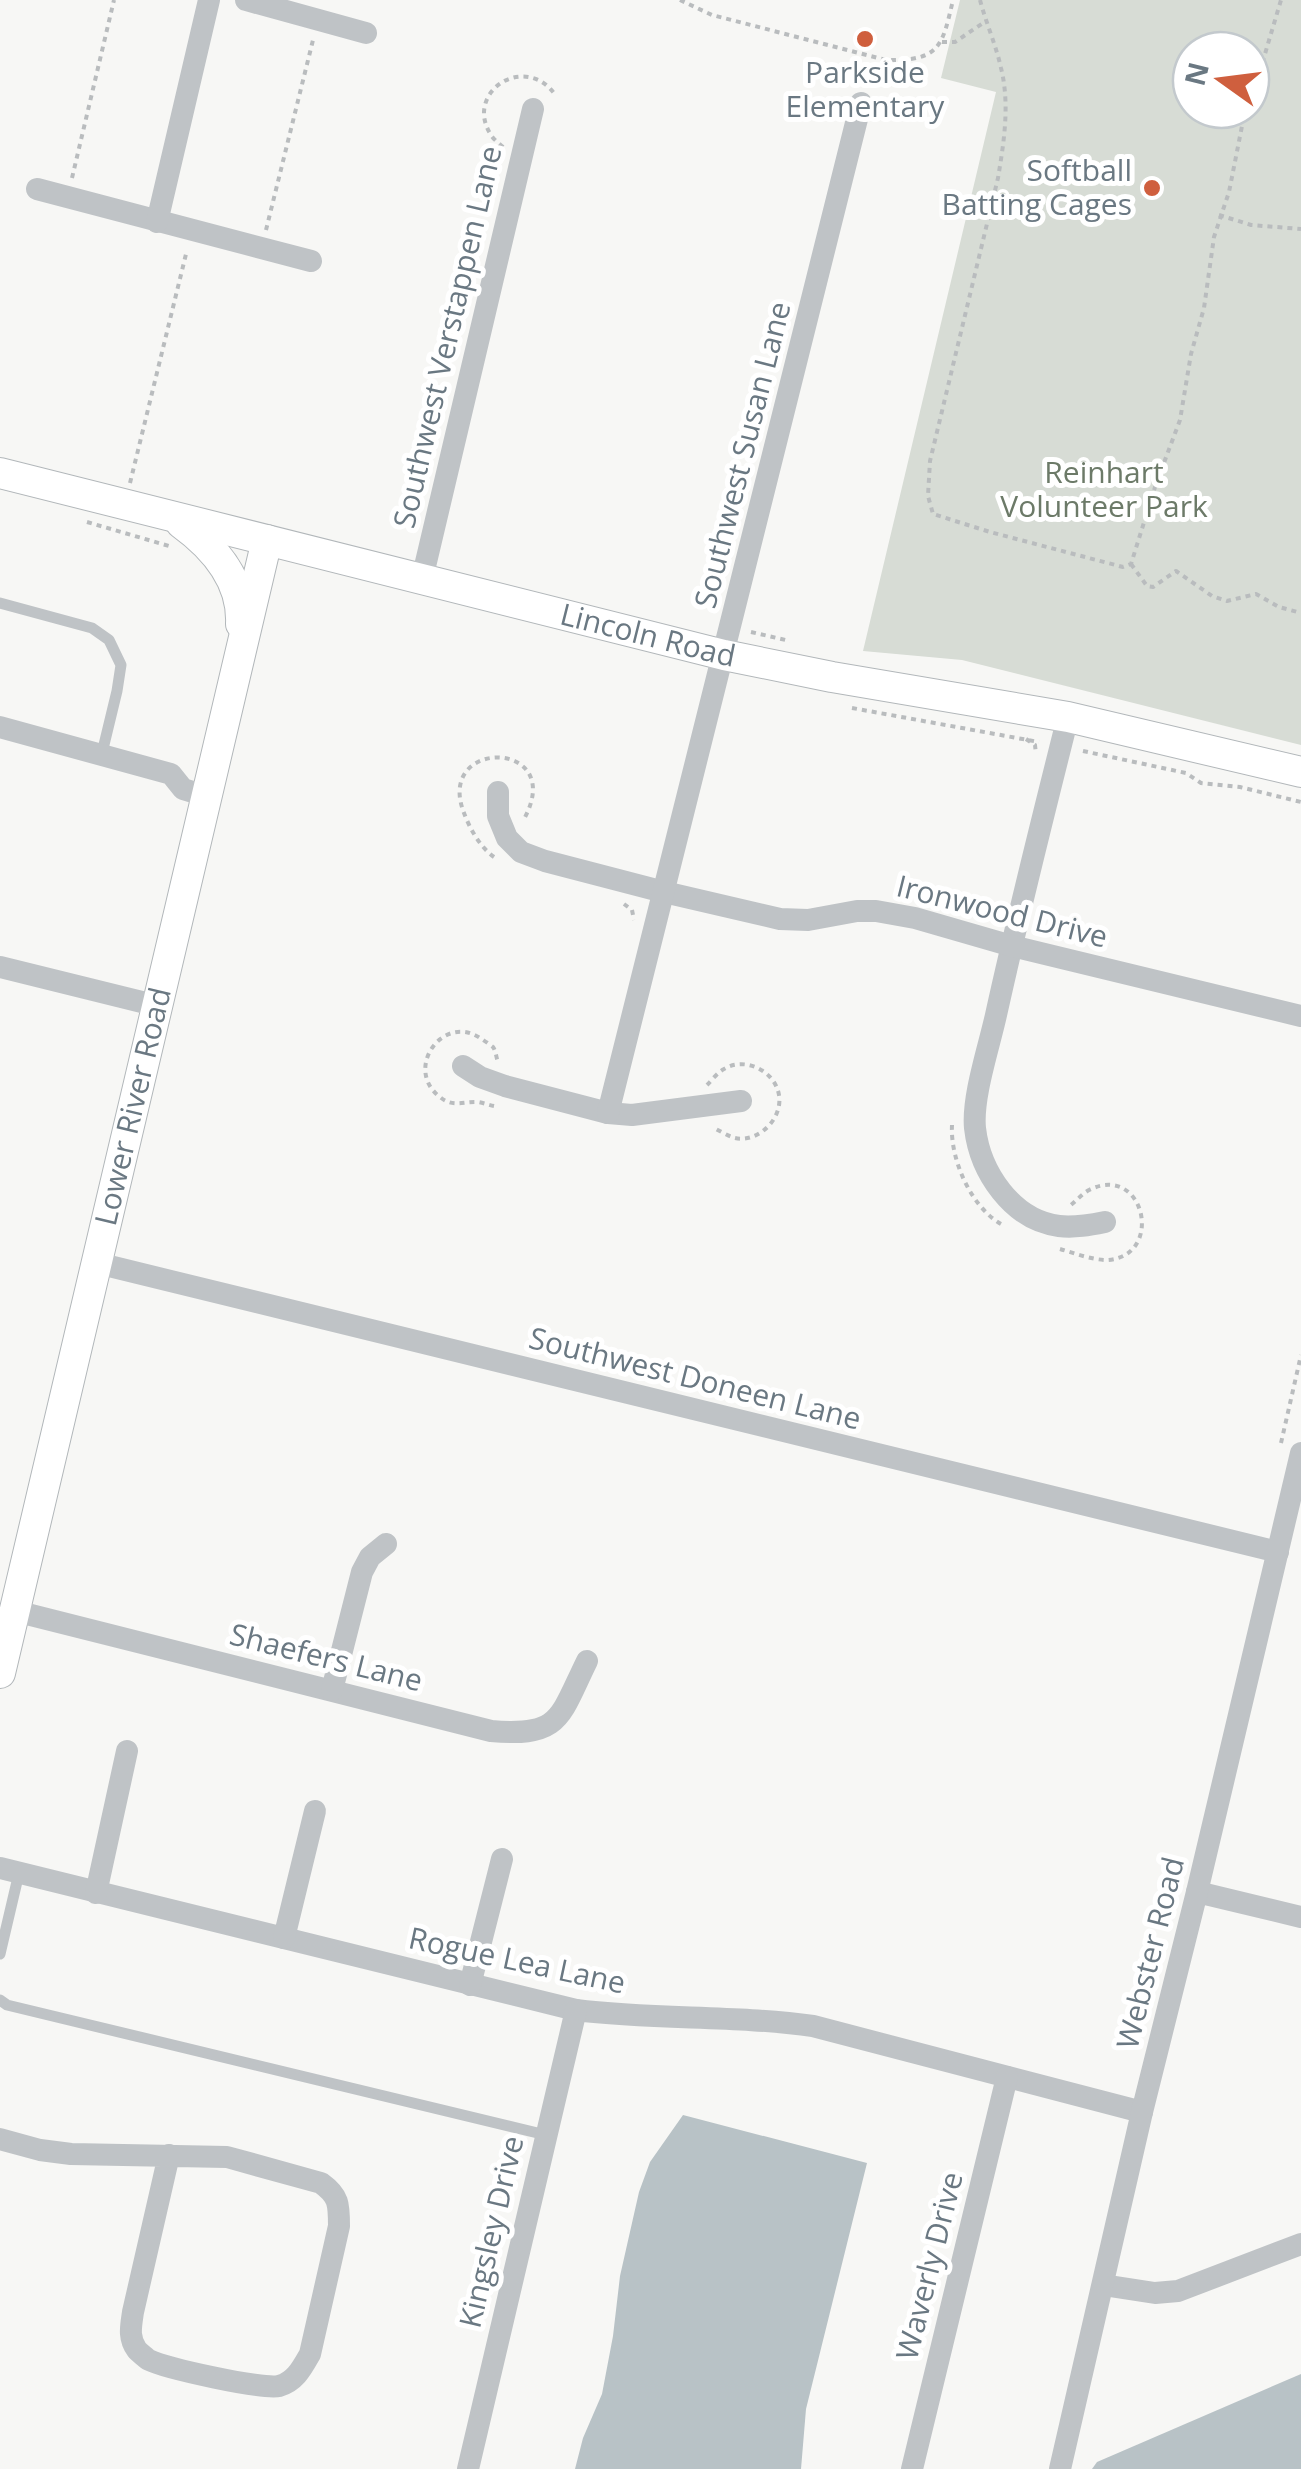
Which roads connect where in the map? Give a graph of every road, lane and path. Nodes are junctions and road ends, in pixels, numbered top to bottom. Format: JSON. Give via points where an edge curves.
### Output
{"nodes":[{"id":1,"x":114,"y":0,"type":"edge"},
{"id":2,"x":210,"y":0,"type":"edge"},
{"id":3,"x":246,"y":0,"type":"edge"},
{"id":4,"x":680,"y":0,"type":"edge"},
{"id":5,"x":953,"y":0,"type":"edge"},
{"id":6,"x":980,"y":0,"type":"edge"},
{"id":7,"x":1281,"y":0,"type":"edge"},
{"id":8,"x":318,"y":20,"type":"junction"},
{"id":9,"x":986,"y":21,"type":"junction"},
{"id":10,"x":366,"y":33,"type":"dead end"},
{"id":11,"x":1271,"y":34,"type":"edge"},
{"id":12,"x":942,"y":42,"type":"junction"},
{"id":13,"x":860,"y":103,"type":"dead end"},
{"id":14,"x":533,"y":109,"type":"dead end"},
{"id":15,"x":1240,"y":130,"type":"edge"},
{"id":16,"x":37,"y":189,"type":"dead end"},
{"id":17,"x":67,"y":198,"type":"junction"},
{"id":18,"x":1220,"y":216,"type":"junction"},
{"id":19,"x":157,"y":222,"type":"junction"},
{"id":20,"x":1301,"y":229,"type":"edge"},
{"id":21,"x":192,"y":231,"type":"junction"},
{"id":22,"x":262,"y":249,"type":"junction"},
{"id":23,"x":312,"y":262,"type":"dead end"},
{"id":24,"x":0,"y":472,"type":"edge"},
{"id":25,"x":122,"y":487,"type":"dead end"},
{"id":26,"x":170,"y":515,"type":"junction"},
{"id":27,"x":83,"y":521,"type":"dead end"},
{"id":28,"x":267,"y":540,"type":"junction"},
{"id":29,"x":172,"y":546,"type":"dead end"},
{"id":30,"x":1131,"y":564,"type":"junction"},
{"id":31,"x":422,"y":579,"type":"junction"},
{"id":32,"x":0,"y":604,"type":"edge"},
{"id":33,"x":1301,"y":612,"type":"edge"},
{"id":34,"x":728,"y":641,"type":"junction"},
{"id":35,"x":801,"y":644,"type":"dead end"},
{"id":36,"x":240,"y":653,"type":"junction"},
{"id":37,"x":850,"y":707,"type":"dead end"},
{"id":38,"x":0,"y":727,"type":"edge"},
{"id":39,"x":1026,"y":738,"type":"junction"},
{"id":40,"x":1067,"y":741,"type":"junction"},
{"id":41,"x":1088,"y":752,"type":"junction"},
{"id":42,"x":102,"y":753,"type":"junction"},
{"id":43,"x":1037,"y":758,"type":"dead end"},
{"id":44,"x":1301,"y":772,"type":"edge"},
{"id":45,"x":209,"y":783,"type":"junction"},
{"id":46,"x":498,"y":792,"type":"dead end"},
{"id":47,"x":1301,"y":802,"type":"edge"},
{"id":48,"x":523,"y":821,"type":"dead end"},
{"id":49,"x":502,"y":863,"type":"dead end"},
{"id":50,"x":664,"y":892,"type":"junction"},
{"id":51,"x":622,"y":902,"type":"dead end"},
{"id":52,"x":635,"y":927,"type":"dead end"},
{"id":53,"x":1012,"y":946,"type":"junction"},
{"id":54,"x":0,"y":967,"type":"edge"},
{"id":55,"x":158,"y":1006,"type":"junction"},
{"id":56,"x":1301,"y":1016,"type":"edge"},
{"id":57,"x":499,"y":1064,"type":"dead end"},
{"id":58,"x":463,"y":1066,"type":"dead end"},
{"id":59,"x":704,"y":1088,"type":"dead end"},
{"id":60,"x":741,"y":1101,"type":"dead end"},
{"id":61,"x":496,"y":1106,"type":"dead end"},
{"id":62,"x":608,"y":1113,"type":"junction"},
{"id":63,"x":953,"y":1117,"type":"dead end"},
{"id":64,"x":709,"y":1126,"type":"dead end"},
{"id":65,"x":1066,"y":1209,"type":"dead end"},
{"id":66,"x":1105,"y":1222,"type":"dead end"},
{"id":67,"x":1009,"y":1228,"type":"dead end"},
{"id":68,"x":1054,"y":1247,"type":"dead end"},
{"id":69,"x":96,"y":1263,"type":"junction"},
{"id":70,"x":1301,"y":1453,"type":"edge"},
{"id":71,"x":386,"y":1544,"type":"dead end"},
{"id":72,"x":1278,"y":1552,"type":"junction"},
{"id":73,"x":14,"y":1611,"type":"junction"},
{"id":74,"x":587,"y":1661,"type":"dead end"},
{"id":75,"x":0,"y":1673,"type":"edge"},
{"id":76,"x":332,"y":1690,"type":"junction"},
{"id":77,"x":127,"y":1751,"type":"dead end"},
{"id":78,"x":314,"y":1811,"type":"dead end"},
{"id":79,"x":502,"y":1859,"type":"dead end"},
{"id":80,"x":9,"y":1870,"type":"edge"},
{"id":81,"x":1197,"y":1892,"type":"junction"},
{"id":82,"x":96,"y":1893,"type":"junction"},
{"id":83,"x":1301,"y":1917,"type":"edge"},
{"id":84,"x":284,"y":1938,"type":"junction"},
{"id":85,"x":0,"y":1954,"type":"edge"},
{"id":86,"x":470,"y":1985,"type":"junction"},
{"id":87,"x":0,"y":2000,"type":"edge"},
{"id":88,"x":576,"y":2010,"type":"junction"},
{"id":89,"x":1007,"y":2077,"type":"junction"},
{"id":90,"x":1142,"y":2112,"type":"junction"},
{"id":91,"x":546,"y":2135,"type":"junction"},
{"id":92,"x":0,"y":2139,"type":"edge"},
{"id":93,"x":169,"y":2155,"type":"junction"},
{"id":94,"x":1301,"y":2244,"type":"edge"},
{"id":95,"x":1102,"y":2285,"type":"junction"},
{"id":96,"x":468,"y":2469,"type":"edge"},
{"id":97,"x":912,"y":2469,"type":"edge"},
{"id":98,"x":1060,"y":2469,"type":"edge"}],
"edges":[{"from":1,"to":17,"type":"path"},
{"from":2,"to":19,"type":"street"},
{"from":3,"to":8,"type":"street"},
{"from":4,"to":12,"type":"path","via":[[712,15],[886,60],[917,58]]},
{"from":5,"to":12,"type":"path"},
{"from":6,"to":9,"type":"path"},
{"from":7,"to":11,"type":"path"},
{"from":8,"to":10,"type":"street"},
{"from":8,"to":22,"type":"path"},
{"from":9,"to":12,"type":"path","via":[[955,42]]},
{"from":9,"to":30,"type":"path","via":[[1001,68],[1005,136],[930,461],[928,496],[933,514]]},
{"from":13,"to":34,"type":"street","name":"Southwest Susan Lane"},
{"from":14,"to":31,"type":"street","name":"Southwest Verstappen Lane"},
{"from":15,"to":18,"type":"path"},
{"from":16,"to":17,"type":"street"},
{"from":17,"to":19,"type":"street"},
{"from":18,"to":20,"type":"path"},
{"from":18,"to":30,"type":"path","via":[[1180,420]]},
{"from":19,"to":21,"type":"street"},
{"from":21,"to":22,"type":"street"},
{"from":21,"to":25,"type":"path","via":[[132,482]]},
{"from":22,"to":23,"type":"street"},
{"from":24,"to":26,"type":"street","name":"Lincoln Road"},
{"from":26,"to":28,"type":"street","name":"Lincoln Road"},
{"from":26,"to":36,"type":"street","via":[[199,536],[229,573],[242,611]]},
{"from":27,"to":29,"type":"path"},
{"from":28,"to":31,"type":"street","name":"Lincoln Road"},
{"from":28,"to":36,"type":"street","name":"Lower River Road"},
{"from":30,"to":33,"type":"path","via":[[1147,586],[1176,572],[1212,596],[1256,594]]},
{"from":31,"to":34,"type":"street","name":"Lincoln Road"},
{"from":32,"to":42,"type":"lane","via":[[92,628],[109,640],[121,665]]},
{"from":34,"to":35,"type":"path"},
{"from":34,"to":40,"type":"street","name":"Lincoln Road","via":[[832,677]]},
{"from":34,"to":50,"type":"street","name":"Southwest Susan Lane"},
{"from":36,"to":45,"type":"street","name":"Lower River Road"},
{"from":37,"to":39,"type":"path"},
{"from":38,"to":42,"type":"street"},
{"from":39,"to":40,"type":"path"},
{"from":39,"to":43,"type":"path"},
{"from":40,"to":41,"type":"path"},
{"from":40,"to":41,"type":"path"},
{"from":40,"to":44,"type":"street","name":"Lincoln Road"},
{"from":40,"to":53,"type":"street"},
{"from":41,"to":47,"type":"path"},
{"from":42,"to":45,"type":"street","via":[[171,774],[188,765]]},
{"from":45,"to":55,"type":"street","name":"Lower River Road"},
{"from":46,"to":50,"type":"street","name":"Ironwood Drive","via":[[498,816],[521,852]]},
{"from":48,"to":49,"type":"path","via":[[534,788],[526,769],[506,757],[486,756],[468,769],[461,785],[468,825]]},
{"from":50,"to":53,"type":"street","name":"Ironwood Drive","via":[[780,919],[876,911]]},
{"from":50,"to":62,"type":"street","name":"Southwest Susan Lane"},
{"from":51,"to":52,"type":"path","via":[[632,910]]},
{"from":53,"to":56,"type":"street","name":"Ironwood Drive"},
{"from":53,"to":66,"type":"street","via":[[980,1089],[980,1154],[994,1183],[1032,1216],[1057,1226]]},
{"from":54,"to":55,"type":"street"},
{"from":55,"to":69,"type":"street","name":"Lower River Road"},
{"from":57,"to":61,"type":"path","via":[[493,1046],[473,1033],[453,1031],[434,1044],[424,1065],[427,1082],[441,1098]]},
{"from":58,"to":62,"type":"street","via":[[505,1086]]},
{"from":59,"to":64,"type":"path","via":[[726,1067],[748,1064],[768,1074],[779,1096],[774,1121],[757,1136],[738,1139]]},
{"from":60,"to":62,"type":"street","via":[[632,1116]]},
{"from":63,"to":67,"type":"path","via":[[956,1164],[971,1194]]},
{"from":65,"to":68,"type":"path","via":[[1102,1185],[1122,1187],[1137,1200],[1139,1240],[1107,1260]]},
{"from":69,"to":72,"type":"street","name":"Southwest Doneen Lane"},
{"from":69,"to":73,"type":"street","name":"Lower River Road"},
{"from":70,"to":72,"type":"street","name":"Webster Road"},
{"from":71,"to":76,"type":"street","via":[[362,1572]]},
{"from":72,"to":81,"type":"street","name":"Webster Road"},
{"from":73,"to":75,"type":"street","name":"Lower River Road"},
{"from":73,"to":76,"type":"street","name":"Shaefers Lane"},
{"from":74,"to":76,"type":"street","name":"Shaefers Lane","via":[[556,1720],[518,1733]]},
{"from":77,"to":82,"type":"street"},
{"from":78,"to":84,"type":"street"},
{"from":79,"to":86,"type":"street"},
{"from":80,"to":82,"type":"street","name":"Rogue Lea Lane"},
{"from":80,"to":85,"type":"lane"},
{"from":81,"to":83,"type":"street"},
{"from":81,"to":90,"type":"street","name":"Webster Road"},
{"from":82,"to":84,"type":"street","name":"Rogue Lea Lane"},
{"from":84,"to":86,"type":"street","name":"Rogue Lea Lane"},
{"from":86,"to":88,"type":"street","name":"Rogue Lea Lane"},
{"from":87,"to":91,"type":"lane"},
{"from":88,"to":89,"type":"street","name":"Rogue Lea Lane","via":[[813,2026]]},
{"from":88,"to":91,"type":"street","name":"Kingsley Drive"},
{"from":89,"to":90,"type":"street","name":"Rogue Lea Lane"},
{"from":89,"to":97,"type":"street","name":"Waverly Drive"},
{"from":90,"to":95,"type":"street","name":"Webster Road"},
{"from":91,"to":96,"type":"street","name":"Kingsley Drive"},
{"from":92,"to":93,"type":"street","via":[[71,2154]]},
{"from":93,"to":93,"type":"street","via":[[227,2157],[334,2192],[340,2226],[310,2354],[290,2382],[247,2385],[147,2359],[135,2348],[133,2312]]},
{"from":94,"to":95,"type":"street","via":[[1178,2291]]},
{"from":95,"to":98,"type":"street","name":"Webster Road"}]}
